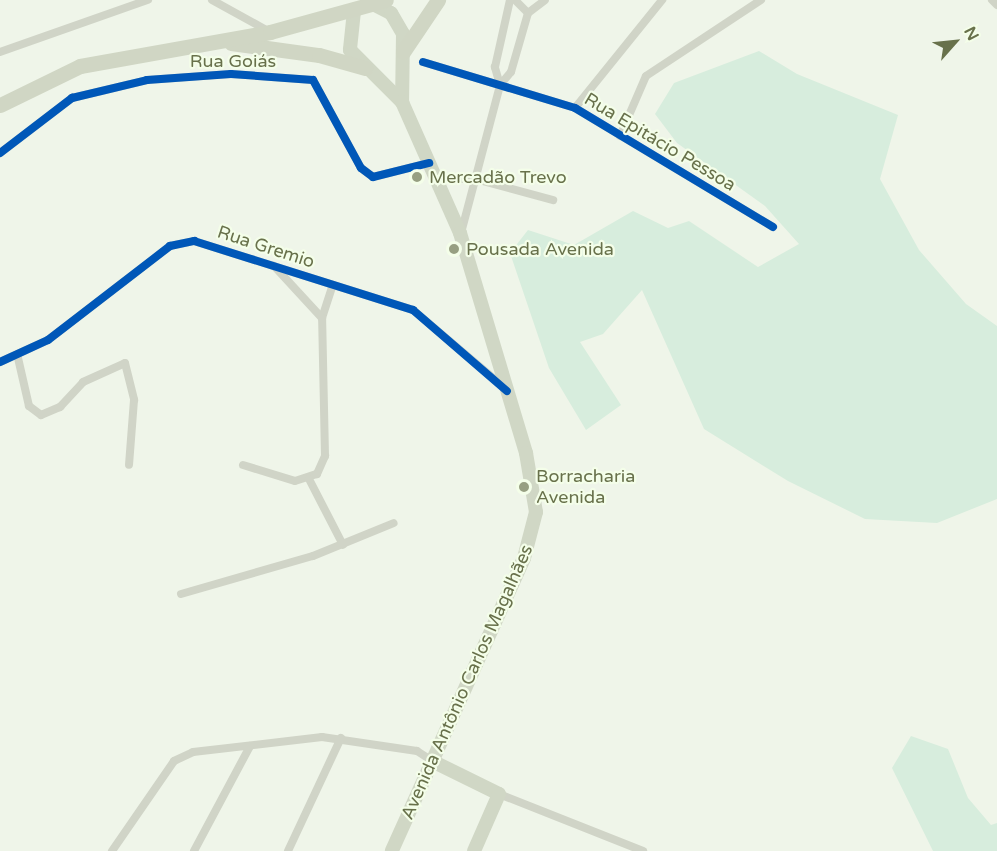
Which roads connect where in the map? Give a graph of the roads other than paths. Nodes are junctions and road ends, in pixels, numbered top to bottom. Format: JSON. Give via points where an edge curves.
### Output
{"nodes":[{"id":1,"x":212,"y":0,"type":"edge"},
{"id":2,"x":438,"y":0,"type":"edge"},
{"id":3,"x":510,"y":0,"type":"edge"},
{"id":4,"x":515,"y":0,"type":"edge"},
{"id":5,"x":545,"y":0,"type":"edge"},
{"id":6,"x":662,"y":0,"type":"edge"},
{"id":7,"x":761,"y":0,"type":"edge"},
{"id":8,"x":992,"y":0,"type":"edge"},
{"id":9,"x":142,"y":1,"type":"edge"},
{"id":10,"x":380,"y":2,"type":"edge"},
{"id":11,"x":997,"y":5,"type":"edge"},
{"id":12,"x":354,"y":11,"type":"junction"},
{"id":13,"x":528,"y":13,"type":"junction"},
{"id":14,"x":270,"y":32,"type":"junction"},
{"id":15,"x":216,"y":41,"type":"junction"},
{"id":16,"x":0,"y":52,"type":"edge"},
{"id":17,"x":403,"y":52,"type":"junction"},
{"id":18,"x":423,"y":62,"type":"dead end"},
{"id":19,"x":365,"y":68,"type":"junction"},
{"id":20,"x":400,"y":70,"type":"junction"},
{"id":21,"x":380,"y":77,"type":"junction"},
{"id":22,"x":500,"y":85,"type":"junction"},
{"id":23,"x":402,"y":102,"type":"junction"},
{"id":24,"x":0,"y":105,"type":"edge"},
{"id":25,"x":575,"y":108,"type":"junction"},
{"id":26,"x":620,"y":136,"type":"junction"},
{"id":27,"x":0,"y":153,"type":"edge"},
{"id":28,"x":429,"y":163,"type":"junction"},
{"id":29,"x":436,"y":179,"type":"junction"},
{"id":30,"x":475,"y":179,"type":"junction"},
{"id":31,"x":553,"y":200,"type":"dead end"},
{"id":32,"x":774,"y":227,"type":"dead end"},
{"id":33,"x":460,"y":233,"type":"junction"},
{"id":34,"x":271,"y":264,"type":"junction"},
{"id":35,"x":333,"y":285,"type":"junction"},
{"id":36,"x":322,"y":318,"type":"junction"},
{"id":37,"x":18,"y":358,"type":"junction"},
{"id":38,"x":0,"y":362,"type":"edge"},
{"id":39,"x":507,"y":391,"type":"junction"},
{"id":40,"x":129,"y":465,"type":"dead end"},
{"id":41,"x":243,"y":465,"type":"dead end"},
{"id":42,"x":309,"y":479,"type":"junction"},
{"id":43,"x":394,"y":524,"type":"dead end"},
{"id":44,"x":343,"y":545,"type":"junction"},
{"id":45,"x":181,"y":594,"type":"dead end"},
{"id":46,"x":341,"y":738,"type":"junction"},
{"id":47,"x":250,"y":746,"type":"junction"},
{"id":48,"x":434,"y":762,"type":"junction"},
{"id":49,"x":499,"y":794,"type":"junction"},
{"id":50,"x":112,"y":851,"type":"edge"},
{"id":51,"x":194,"y":851,"type":"edge"},
{"id":52,"x":288,"y":851,"type":"edge"},
{"id":53,"x":392,"y":851,"type":"edge"},
{"id":54,"x":474,"y":851,"type":"edge"},
{"id":55,"x":643,"y":851,"type":"edge"}],
"edges":[{"from":1,"to":14,"type":"street"},
{"from":2,"to":17,"type":"highway"},
{"from":3,"to":22,"type":"street","via":[[495,68]]},
{"from":4,"to":13,"type":"street"},
{"from":5,"to":13,"type":"street"},
{"from":6,"to":25,"type":"street"},
{"from":7,"to":26,"type":"street","via":[[653,70]]},
{"from":8,"to":11,"type":"street"},
{"from":9,"to":16,"type":"street"},
{"from":10,"to":12,"type":"highway"},
{"from":10,"to":17,"type":"main road","via":[[399,24]]},
{"from":12,"to":14,"type":"highway"},
{"from":12,"to":19,"type":"main road","via":[[350,50]]},
{"from":13,"to":22,"type":"street","via":[[511,72]]},
{"from":14,"to":15,"type":"highway"},
{"from":15,"to":19,"type":"highway","via":[[319,55]]},
{"from":15,"to":24,"type":"highway","via":[[80,66]]},
{"from":17,"to":20,"type":"main road"},
{"from":18,"to":22,"type":"street","name":"Rua Epitácio Pessoa"},
{"from":19,"to":21,"type":"main road"},
{"from":20,"to":21,"type":"main road"},
{"from":20,"to":23,"type":"main road"},
{"from":21,"to":23,"type":"main road"},
{"from":22,"to":25,"type":"street","name":"Rua Epitácio Pessoa"},
{"from":22,"to":30,"type":"street"},
{"from":23,"to":28,"type":"main road","name":"Avenida Antônio Carlos Magalhães"},
{"from":25,"to":26,"type":"street","name":"Rua Epitácio Pessoa"},
{"from":26,"to":32,"type":"street","name":"Rua Epitácio Pessoa"},
{"from":27,"to":28,"type":"street","name":"Rua Goiás","via":[[43,116],[88,93],[172,77],[242,74],[313,80],[362,168],[373,177]]},
{"from":28,"to":29,"type":"main road","name":"Avenida Antônio Carlos Magalhães"},
{"from":29,"to":30,"type":"street"},
{"from":29,"to":33,"type":"main road","name":"Avenida Antônio Carlos Magalhães"},
{"from":30,"to":31,"type":"street"},
{"from":30,"to":33,"type":"street"},
{"from":33,"to":39,"type":"main road","name":"Avenida Antônio Carlos Magalhães"},
{"from":34,"to":35,"type":"street","name":"Rua Gremio"},
{"from":34,"to":36,"type":"street"},
{"from":34,"to":37,"type":"street","name":"Rua Gremio","via":[[217,246],[180,242]]},
{"from":35,"to":36,"type":"street"},
{"from":35,"to":39,"type":"street","name":"Rua Gremio","via":[[413,310]]},
{"from":36,"to":42,"type":"street","via":[[325,456],[321,470]]},
{"from":37,"to":38,"type":"street"},
{"from":37,"to":40,"type":"street","via":[[29,406],[41,415],[60,407],[83,382],[125,363],[134,400]]},
{"from":39,"to":48,"type":"main road","name":"Avenida Antônio Carlos Magalhães","via":[[532,478],[534,528]]},
{"from":41,"to":42,"type":"street","via":[[279,480]]},
{"from":42,"to":44,"type":"street"},
{"from":43,"to":44,"type":"street"},
{"from":44,"to":45,"type":"street"},
{"from":46,"to":47,"type":"street"},
{"from":46,"to":48,"type":"street","via":[[417,751]]},
{"from":46,"to":52,"type":"street"},
{"from":47,"to":50,"type":"street","via":[[193,752],[174,761]]},
{"from":47,"to":51,"type":"street"},
{"from":48,"to":49,"type":"main road"},
{"from":48,"to":53,"type":"main road","name":"Avenida Antônio Carlos Magalhães"},
{"from":49,"to":54,"type":"main road"},
{"from":49,"to":55,"type":"street"}]}
